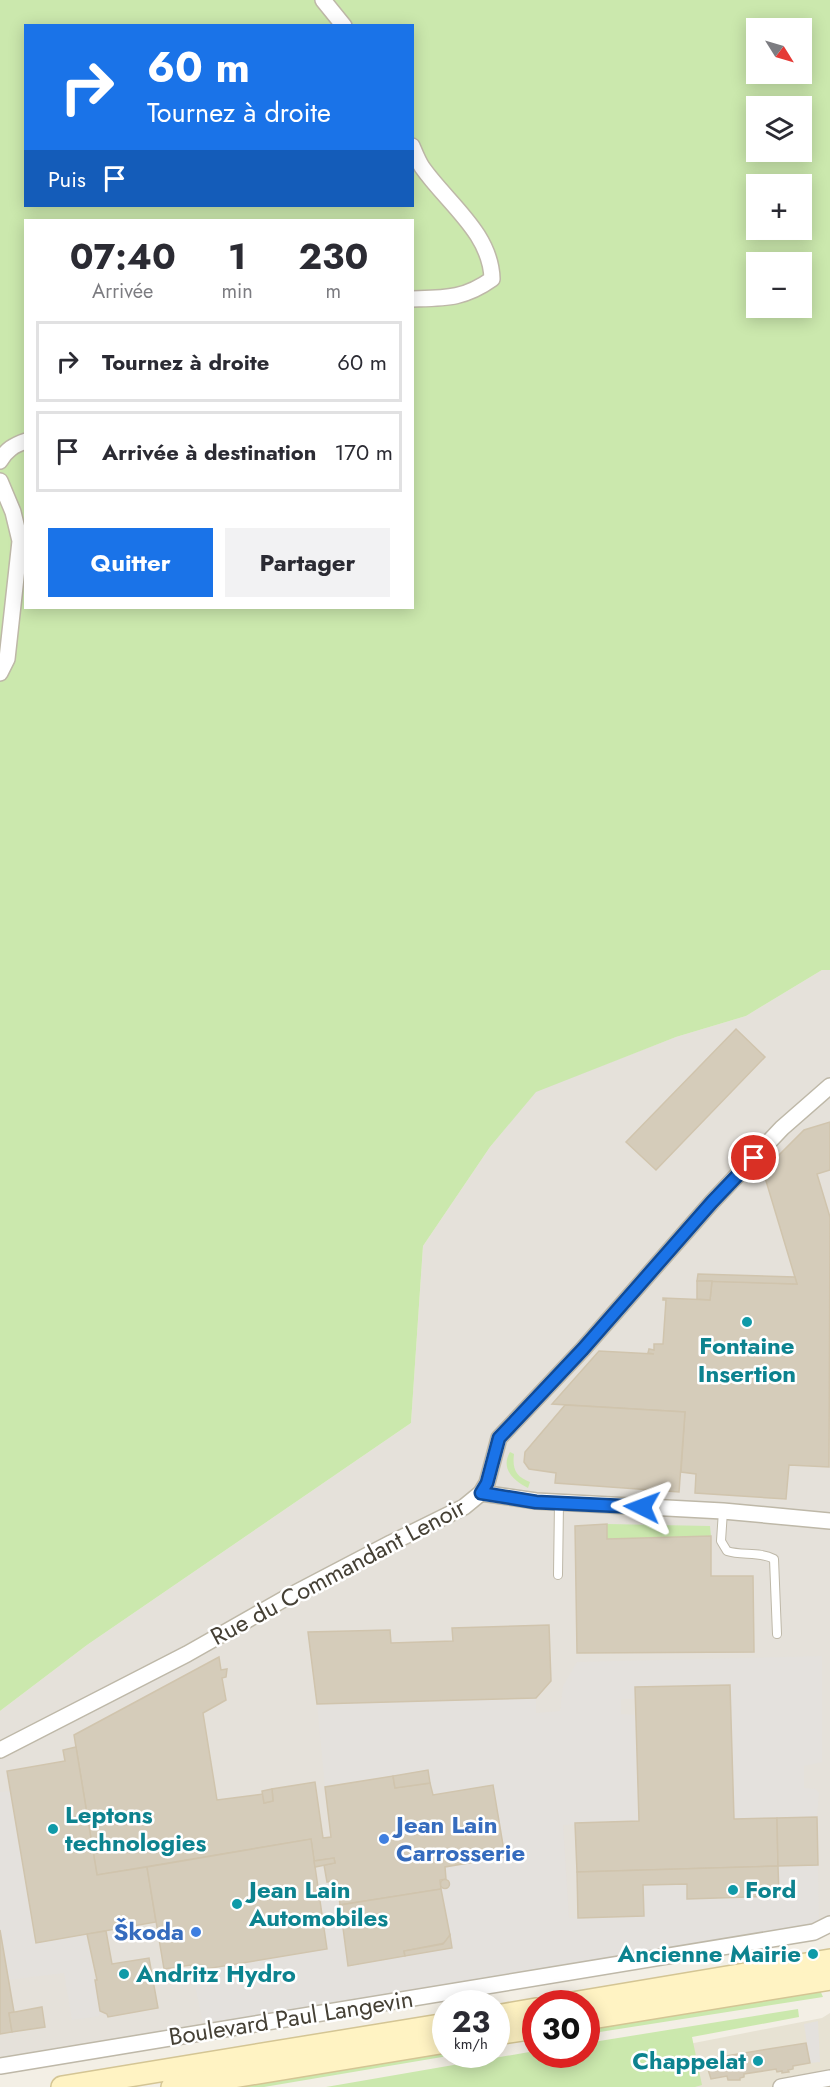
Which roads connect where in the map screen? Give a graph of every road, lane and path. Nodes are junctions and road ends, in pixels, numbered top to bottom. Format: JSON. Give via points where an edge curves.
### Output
{"nodes":[{"id":1,"x":323,"y":0,"type":"edge"},
{"id":2,"x":342,"y":24,"type":"edge"},
{"id":3,"x":414,"y":151,"type":"edge"},
{"id":4,"x":414,"y":299,"type":"edge"},
{"id":5,"x":24,"y":442,"type":"edge"},
{"id":6,"x":0,"y":461,"type":"edge"},
{"id":7,"x":0,"y":481,"type":"edge"},
{"id":8,"x":0,"y":674,"type":"edge"},
{"id":9,"x":830,"y":1086,"type":"edge"},
{"id":10,"x":481,"y":1493,"type":"junction"},
{"id":11,"x":559,"y":1503,"type":"junction"},
{"id":12,"x":723,"y":1511,"type":"junction"},
{"id":13,"x":830,"y":1521,"type":"edge"},
{"id":14,"x":558,"y":1575,"type":"dead end"},
{"id":15,"x":777,"y":1634,"type":"dead end"},
{"id":16,"x":0,"y":1750,"type":"edge"},
{"id":17,"x":830,"y":1924,"type":"edge"},
{"id":18,"x":830,"y":1960,"type":"edge"},
{"id":19,"x":830,"y":1979,"type":"edge"},
{"id":20,"x":600,"y":1998,"type":"edge"},
{"id":21,"x":600,"y":2017,"type":"edge"},
{"id":22,"x":432,"y":2026,"type":"edge"},
{"id":23,"x":432,"y":2044,"type":"edge"},
{"id":24,"x":0,"y":2066,"type":"edge"},
{"id":25,"x":830,"y":2078,"type":"edge"},
{"id":26,"x":62,"y":2087,"type":"edge"},
{"id":27,"x":172,"y":2087,"type":"edge"},
{"id":28,"x":781,"y":2087,"type":"edge"}],
"edges":[{"from":1,"to":2,"type":"street"},
{"from":3,"to":4,"type":"street","via":[[420,165],[479,236],[491,263],[492,279],[453,298]]},
{"from":5,"to":6,"type":"street","via":[[5,452]]},
{"from":7,"to":8,"type":"street","via":[[20,541],[7,659]]},
{"from":9,"to":10,"type":"street","name":"Rue du Commandant Lenoir","via":[[782,1128],[712,1202],[499,1438]]},
{"from":10,"to":11,"type":"street"},
{"from":10,"to":16,"type":"street","name":"Rue du Commandant Lenoir","via":[[464,1507]]},
{"from":11,"to":12,"type":"street"},
{"from":11,"to":14,"type":"lane"},
{"from":12,"to":13,"type":"street"},
{"from":12,"to":15,"type":"lane","via":[[721,1541],[726,1551],[774,1558]]},
{"from":17,"to":24,"type":"street","name":"Boulevard Paul Langevin","via":[[814,1932]]},
{"from":18,"to":20,"type":"main road"},
{"from":19,"to":21,"type":"main road"},
{"from":22,"to":26,"type":"main road","name":"Boulevard Paul Langevin"},
{"from":23,"to":27,"type":"main road","name":"Boulevard Paul Langevin"},
{"from":25,"to":28,"type":"street"}]}
